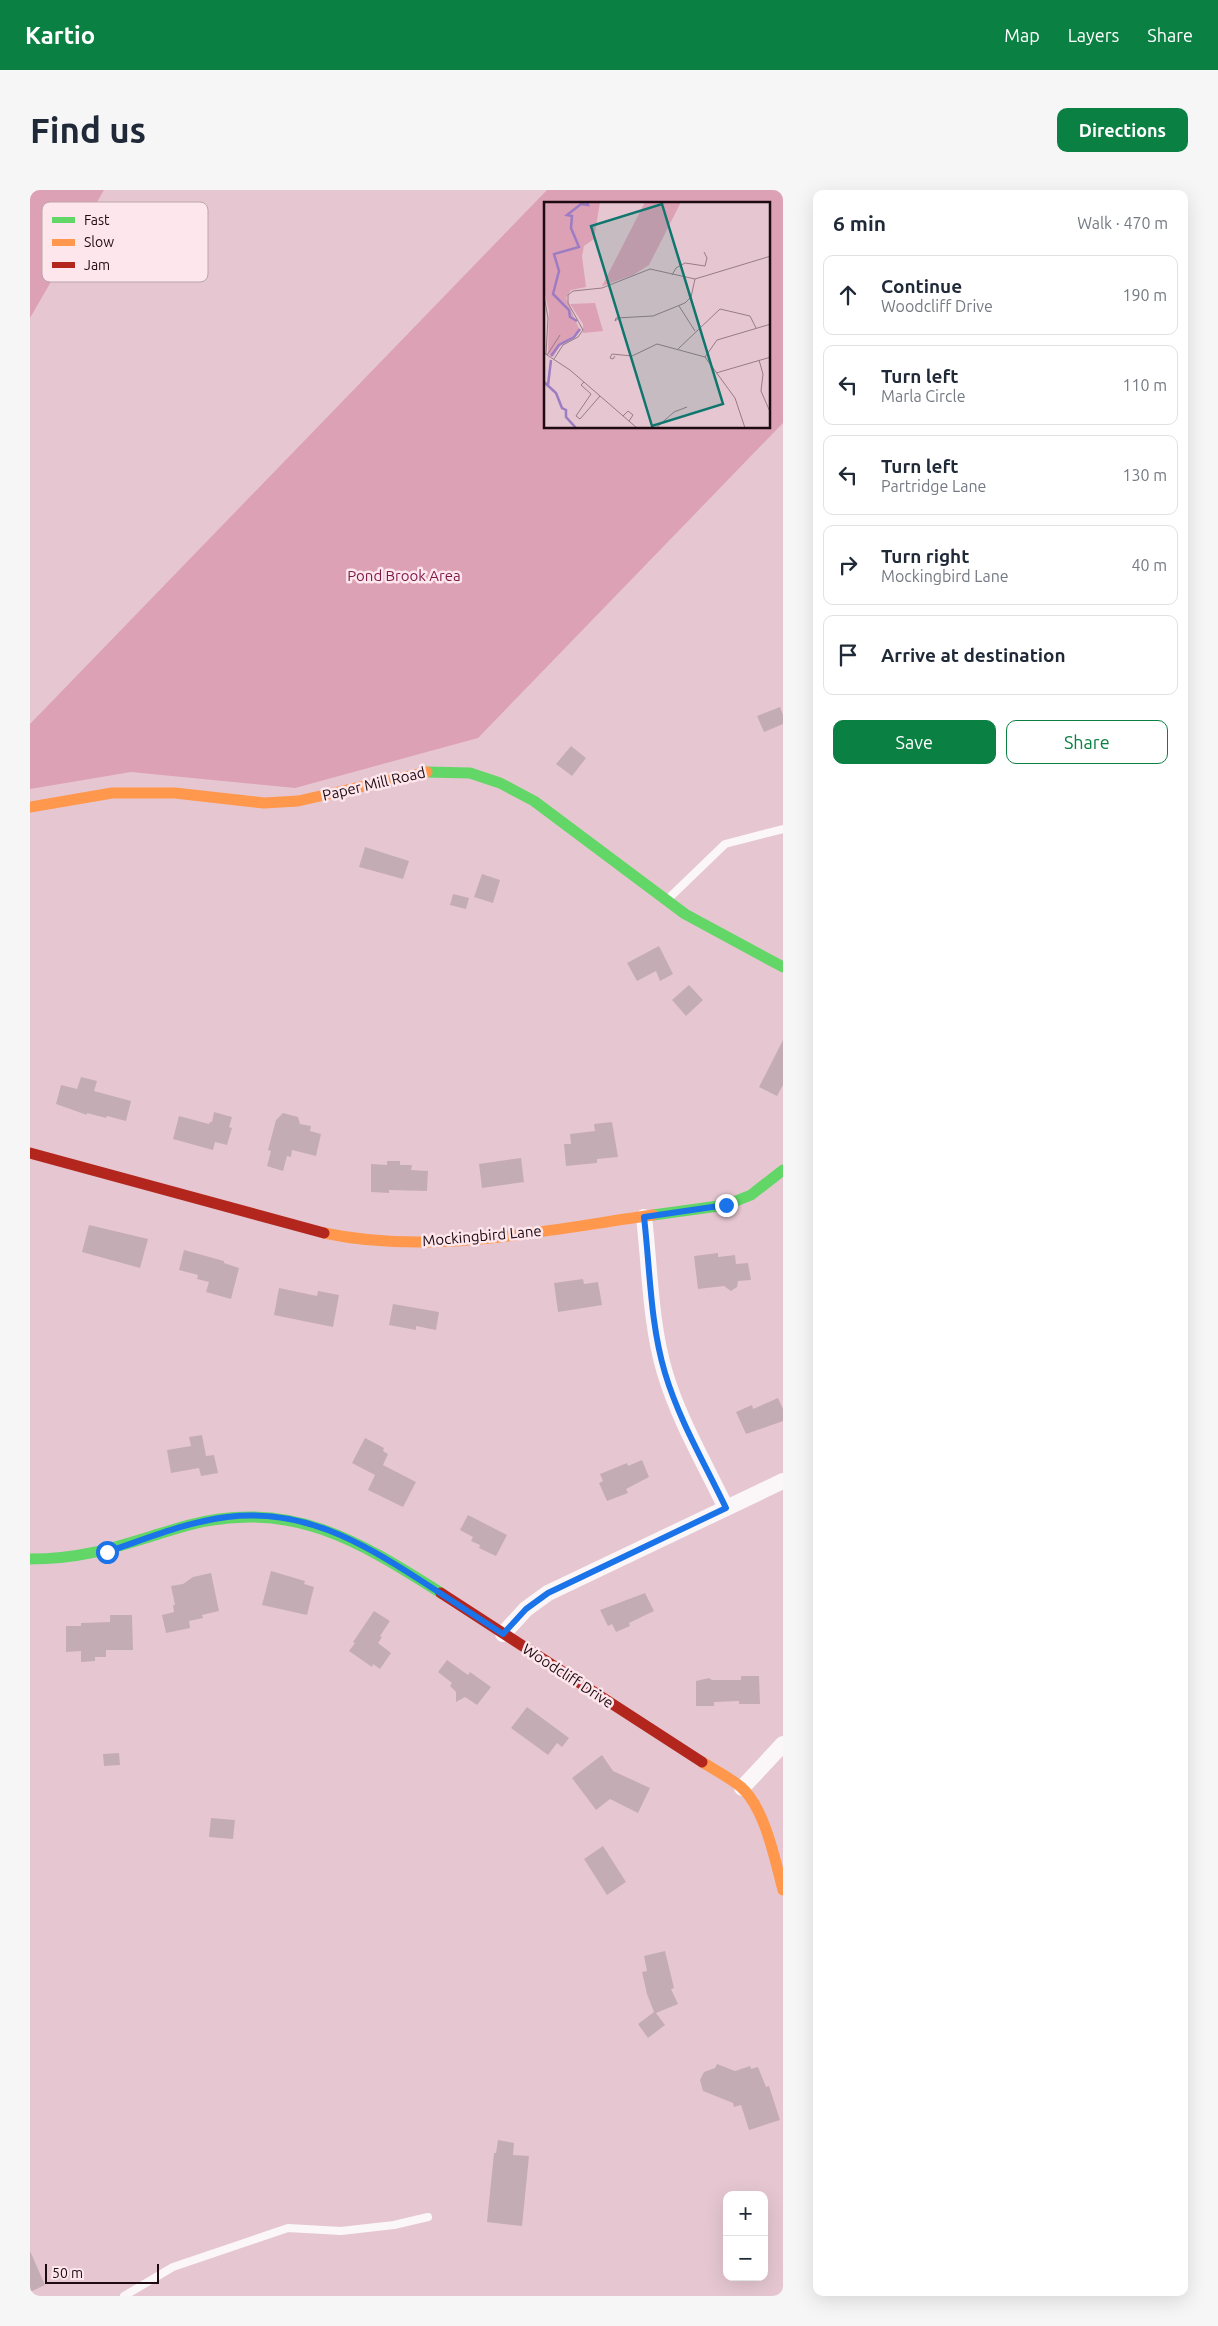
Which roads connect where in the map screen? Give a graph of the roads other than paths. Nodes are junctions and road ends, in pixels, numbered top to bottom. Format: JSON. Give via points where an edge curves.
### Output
{"nodes":[{"id":1,"x":30,"y":807,"type":"edge"},
{"id":2,"x":783,"y":829,"type":"edge"},
{"id":3,"x":667,"y":900,"type":"junction"},
{"id":4,"x":783,"y":966,"type":"edge"},
{"id":5,"x":30,"y":1154,"type":"edge"},
{"id":6,"x":783,"y":1170,"type":"edge"},
{"id":7,"x":644,"y":1217,"type":"junction"},
{"id":8,"x":783,"y":1481,"type":"edge"},
{"id":9,"x":726,"y":1508,"type":"junction"},
{"id":10,"x":30,"y":1559,"type":"edge"},
{"id":11,"x":503,"y":1634,"type":"junction"},
{"id":12,"x":783,"y":1744,"type":"edge"},
{"id":13,"x":742,"y":1788,"type":"junction"},
{"id":14,"x":783,"y":1890,"type":"edge"},
{"id":15,"x":428,"y":2217,"type":"dead end"},
{"id":16,"x":124,"y":2296,"type":"edge"}],
"edges":[{"from":1,"to":3,"type":"street","name":"Paper Mill Road","via":[[112,793],[175,793],[264,803],[298,801],[432,771],[470,773],[500,782],[534,802]]},
{"from":2,"to":3,"type":"lane","via":[[725,844]]},
{"from":3,"to":4,"type":"street","name":"Paper Mill Road","via":[[685,914]]},
{"from":5,"to":7,"type":"street","name":"Mockingbird Lane","via":[[298,1227],[368,1240],[456,1241]]},
{"from":6,"to":7,"type":"street","name":"Mockingbird Lane","via":[[763,1188],[739,1201]]},
{"from":7,"to":9,"type":"street","via":[[664,1371]]},
{"from":8,"to":9,"type":"street"},
{"from":9,"to":11,"type":"street","via":[[548,1593],[526,1609]]},
{"from":10,"to":11,"type":"street","name":"Woodcliff Drive","via":[[84,1557],[226,1517],[264,1516],[300,1520],[334,1531],[368,1548]]},
{"from":11,"to":13,"type":"street","name":"Woodcliff Drive"},
{"from":12,"to":13,"type":"street"},
{"from":13,"to":14,"type":"street","name":"Woodcliff Drive","via":[[762,1820]]},
{"from":15,"to":16,"type":"lane","via":[[394,2226],[341,2231],[288,2228],[173,2267]]}]}
